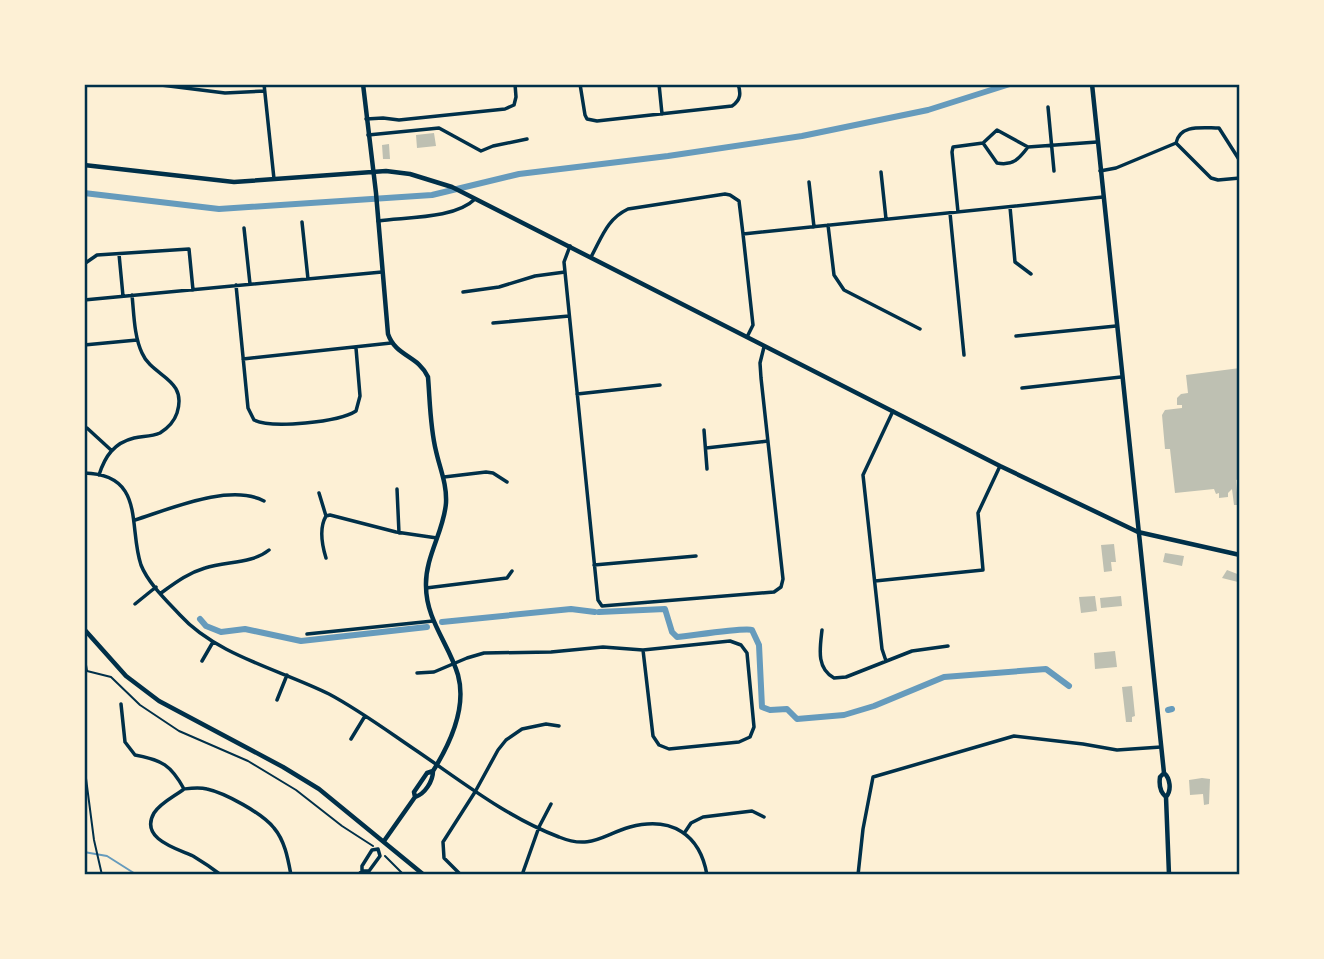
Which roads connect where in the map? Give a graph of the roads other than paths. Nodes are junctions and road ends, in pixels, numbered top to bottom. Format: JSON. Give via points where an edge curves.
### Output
{"nodes":[{"id":1,"x":153,"y":84,"type":"edge"},
{"id":2,"x":264,"y":84,"type":"edge"},
{"id":3,"x":363,"y":84,"type":"edge"},
{"id":4,"x":515,"y":84,"type":"edge"},
{"id":5,"x":580,"y":84,"type":"edge"},
{"id":6,"x":659,"y":84,"type":"edge"},
{"id":7,"x":738,"y":84,"type":"edge"},
{"id":8,"x":1092,"y":84,"type":"edge"},
{"id":9,"x":265,"y":91,"type":"junction"},
{"id":10,"x":1048,"y":107,"type":"dead end"},
{"id":11,"x":662,"y":114,"type":"junction"},
{"id":12,"x":366,"y":120,"type":"junction"},
{"id":13,"x":368,"y":135,"type":"junction"},
{"id":14,"x":527,"y":139,"type":"dead end"},
{"id":15,"x":1097,"y":142,"type":"junction"},
{"id":16,"x":983,"y":143,"type":"junction"},
{"id":17,"x":1176,"y":143,"type":"junction"},
{"id":18,"x":1052,"y":145,"type":"junction"},
{"id":19,"x":1028,"y":146,"type":"junction"},
{"id":20,"x":1240,"y":161,"type":"edge"},
{"id":21,"x":84,"y":165,"type":"edge"},
{"id":22,"x":372,"y":171,"type":"junction"},
{"id":23,"x":1055,"y":171,"type":"dead end"},
{"id":24,"x":1100,"y":171,"type":"junction"},
{"id":25,"x":881,"y":172,"type":"dead end"},
{"id":26,"x":1240,"y":177,"type":"edge"},
{"id":27,"x":274,"y":179,"type":"junction"},
{"id":28,"x":809,"y":182,"type":"dead end"},
{"id":29,"x":1103,"y":197,"type":"junction"},
{"id":30,"x":475,"y":199,"type":"junction"},
{"id":31,"x":1010,"y":207,"type":"junction"},
{"id":32,"x":958,"y":212,"type":"junction"},
{"id":33,"x":950,"y":213,"type":"junction"},
{"id":34,"x":886,"y":219,"type":"junction"},
{"id":35,"x":378,"y":220,"type":"junction"},
{"id":36,"x":302,"y":222,"type":"dead end"},
{"id":37,"x":828,"y":225,"type":"junction"},
{"id":38,"x":814,"y":227,"type":"junction"},
{"id":39,"x":244,"y":228,"type":"dead end"},
{"id":40,"x":743,"y":234,"type":"junction"},
{"id":41,"x":570,"y":246,"type":"junction"},
{"id":42,"x":118,"y":254,"type":"junction"},
{"id":43,"x":592,"y":257,"type":"junction"},
{"id":44,"x":84,"y":264,"type":"edge"},
{"id":45,"x":383,"y":272,"type":"junction"},
{"id":46,"x":565,"y":272,"type":"junction"},
{"id":47,"x":1031,"y":274,"type":"dead end"},
{"id":48,"x":308,"y":279,"type":"junction"},
{"id":49,"x":250,"y":284,"type":"junction"},
{"id":50,"x":236,"y":285,"type":"junction"},
{"id":51,"x":193,"y":289,"type":"junction"},
{"id":52,"x":463,"y":292,"type":"dead end"},
{"id":53,"x":132,"y":295,"type":"junction"},
{"id":54,"x":123,"y":296,"type":"junction"},
{"id":55,"x":84,"y":300,"type":"edge"},
{"id":56,"x":569,"y":316,"type":"junction"},
{"id":57,"x":493,"y":323,"type":"dead end"},
{"id":58,"x":1116,"y":326,"type":"junction"},
{"id":59,"x":920,"y":329,"type":"dead end"},
{"id":60,"x":1016,"y":336,"type":"dead end"},
{"id":61,"x":747,"y":337,"type":"junction"},
{"id":62,"x":137,"y":340,"type":"junction"},
{"id":63,"x":391,"y":343,"type":"junction"},
{"id":64,"x":84,"y":345,"type":"edge"},
{"id":65,"x":765,"y":346,"type":"junction"},
{"id":66,"x":356,"y":348,"type":"junction"},
{"id":67,"x":964,"y":355,"type":"dead end"},
{"id":68,"x":243,"y":359,"type":"junction"},
{"id":69,"x":1121,"y":377,"type":"junction"},
{"id":70,"x":660,"y":385,"type":"dead end"},
{"id":71,"x":1022,"y":388,"type":"dead end"},
{"id":72,"x":577,"y":394,"type":"junction"},
{"id":73,"x":893,"y":411,"type":"junction"},
{"id":74,"x":87,"y":428,"type":"dead end"},
{"id":75,"x":705,"y":430,"type":"dead end"},
{"id":76,"x":768,"y":441,"type":"junction"},
{"id":77,"x":706,"y":448,"type":"junction"},
{"id":78,"x":111,"y":450,"type":"junction"},
{"id":79,"x":1000,"y":466,"type":"junction"},
{"id":80,"x":707,"y":469,"type":"dead end"},
{"id":81,"x":84,"y":473,"type":"edge"},
{"id":82,"x":99,"y":475,"type":"junction"},
{"id":83,"x":444,"y":477,"type":"junction"},
{"id":84,"x":507,"y":482,"type":"dead end"},
{"id":85,"x":397,"y":489,"type":"dead end"},
{"id":86,"x":319,"y":493,"type":"dead end"},
{"id":87,"x":264,"y":501,"type":"dead end"},
{"id":88,"x":326,"y":516,"type":"junction"},
{"id":89,"x":135,"y":520,"type":"junction"},
{"id":90,"x":1138,"y":532,"type":"junction"},
{"id":91,"x":399,"y":533,"type":"junction"},
{"id":92,"x":437,"y":537,"type":"junction"},
{"id":93,"x":269,"y":550,"type":"dead end"},
{"id":94,"x":1240,"y":555,"type":"edge"},
{"id":95,"x":696,"y":556,"type":"dead end"},
{"id":96,"x":326,"y":558,"type":"dead end"},
{"id":97,"x":594,"y":565,"type":"junction"},
{"id":98,"x":512,"y":571,"type":"dead end"},
{"id":99,"x":875,"y":581,"type":"junction"},
{"id":100,"x":156,"y":587,"type":"junction"},
{"id":101,"x":426,"y":588,"type":"junction"},
{"id":102,"x":161,"y":593,"type":"junction"},
{"id":103,"x":135,"y":604,"type":"dead end"},
{"id":104,"x":433,"y":621,"type":"junction"},
{"id":105,"x":84,"y":629,"type":"edge"},
{"id":106,"x":822,"y":630,"type":"dead end"},
{"id":107,"x":307,"y":634,"type":"dead end"},
{"id":108,"x":213,"y":642,"type":"junction"},
{"id":109,"x":948,"y":646,"type":"dead end"},
{"id":110,"x":643,"y":650,"type":"junction"},
{"id":111,"x":202,"y":661,"type":"dead end"},
{"id":112,"x":887,"y":661,"type":"junction"},
{"id":113,"x":453,"y":664,"type":"junction"},
{"id":114,"x":416,"y":673,"type":"dead end"},
{"id":115,"x":287,"y":675,"type":"junction"},
{"id":116,"x":277,"y":700,"type":"dead end"},
{"id":117,"x":121,"y":704,"type":"dead end"},
{"id":118,"x":365,"y":716,"type":"junction"},
{"id":119,"x":559,"y":726,"type":"dead end"},
{"id":120,"x":351,"y":739,"type":"dead end"},
{"id":121,"x":1161,"y":747,"type":"junction"},
{"id":122,"x":437,"y":764,"type":"junction"},
{"id":123,"x":1164,"y":773,"type":"junction"},
{"id":124,"x":184,"y":789,"type":"junction"},
{"id":125,"x":475,"y":792,"type":"junction"},
{"id":126,"x":1166,"y":797,"type":"junction"},
{"id":127,"x":551,"y":803,"type":"dead end"},
{"id":128,"x":764,"y":817,"type":"dead end"},
{"id":129,"x":539,"y":827,"type":"junction"},
{"id":130,"x":685,"y":832,"type":"junction"},
{"id":131,"x":384,"y":841,"type":"junction"},
{"id":132,"x":378,"y":849,"type":"junction"},
{"id":133,"x":360,"y":873,"type":"edge"},
{"id":134,"x":221,"y":875,"type":"edge"},
{"id":135,"x":291,"y":875,"type":"edge"},
{"id":136,"x":424,"y":875,"type":"edge"},
{"id":137,"x":461,"y":875,"type":"edge"},
{"id":138,"x":522,"y":875,"type":"edge"},
{"id":139,"x":707,"y":875,"type":"edge"},
{"id":140,"x":858,"y":875,"type":"edge"},
{"id":141,"x":1169,"y":875,"type":"edge"}],
"edges":[{"from":1,"to":9,"type":"street","via":[[225,93]]},
{"from":2,"to":9,"type":"street"},
{"from":3,"to":12,"type":"street"},
{"from":4,"to":12,"type":"street","via":[[516,102],[505,109]]},
{"from":5,"to":11,"type":"street","via":[[587,119]]},
{"from":6,"to":11,"type":"street"},
{"from":7,"to":11,"type":"street","via":[[740,96],[732,106]]},
{"from":8,"to":15,"type":"street"},
{"from":9,"to":27,"type":"street"},
{"from":10,"to":18,"type":"street"},
{"from":12,"to":13,"type":"street"},
{"from":13,"to":14,"type":"street","via":[[439,128],[481,151]]},
{"from":13,"to":22,"type":"street"},
{"from":15,"to":18,"type":"street"},
{"from":15,"to":24,"type":"street"},
{"from":16,"to":19,"type":"street","via":[[997,130]]},
{"from":16,"to":19,"type":"street","via":[[997,163],[1006,165]]},
{"from":16,"to":32,"type":"street","via":[[953,146]]},
{"from":17,"to":20,"type":"street","via":[[1182,130],[1219,128]]},
{"from":17,"to":24,"type":"street"},
{"from":17,"to":26,"type":"street","via":[[1211,178]]},
{"from":18,"to":19,"type":"street"},
{"from":18,"to":23,"type":"street"},
{"from":21,"to":27,"type":"street","via":[[215,181]]},
{"from":22,"to":27,"type":"street"},
{"from":22,"to":30,"type":"street","via":[[410,174]]},
{"from":22,"to":35,"type":"street"},
{"from":24,"to":29,"type":"street"},
{"from":25,"to":34,"type":"street"},
{"from":28,"to":38,"type":"street"},
{"from":29,"to":31,"type":"street"},
{"from":29,"to":58,"type":"street"},
{"from":30,"to":35,"type":"street","via":[[449,212]]},
{"from":30,"to":41,"type":"street"},
{"from":31,"to":32,"type":"street"},
{"from":31,"to":47,"type":"street","via":[[1015,262]]},
{"from":32,"to":33,"type":"street"},
{"from":33,"to":34,"type":"street"},
{"from":33,"to":67,"type":"street"},
{"from":34,"to":37,"type":"street"},
{"from":35,"to":45,"type":"street"},
{"from":36,"to":48,"type":"street"},
{"from":37,"to":38,"type":"street"},
{"from":37,"to":59,"type":"street","via":[[834,275],[844,290]]},
{"from":38,"to":40,"type":"street"},
{"from":39,"to":49,"type":"street"},
{"from":40,"to":43,"type":"street","via":[[740,205],[725,194],[617,214],[607,224]]},
{"from":40,"to":61,"type":"street","via":[[753,325]]},
{"from":41,"to":43,"type":"street"},
{"from":41,"to":46,"type":"street"},
{"from":42,"to":44,"type":"street","via":[[97,255]]},
{"from":42,"to":51,"type":"street","via":[[188,248]]},
{"from":42,"to":54,"type":"street"},
{"from":43,"to":61,"type":"street"},
{"from":45,"to":48,"type":"street"},
{"from":45,"to":63,"type":"street"},
{"from":46,"to":52,"type":"street"},
{"from":46,"to":56,"type":"street"},
{"from":48,"to":49,"type":"street"},
{"from":49,"to":50,"type":"street"},
{"from":50,"to":51,"type":"street"},
{"from":50,"to":68,"type":"street"},
{"from":51,"to":53,"type":"street"},
{"from":53,"to":54,"type":"street"},
{"from":53,"to":62,"type":"street"},
{"from":54,"to":55,"type":"street"},
{"from":56,"to":57,"type":"street"},
{"from":56,"to":72,"type":"street"},
{"from":58,"to":60,"type":"street"},
{"from":58,"to":69,"type":"street"},
{"from":61,"to":65,"type":"street"},
{"from":62,"to":64,"type":"street"},
{"from":62,"to":78,"type":"street","via":[[143,356],[170,379],[179,404],[171,424],[161,432]]},
{"from":63,"to":66,"type":"street"},
{"from":63,"to":83,"type":"street","via":[[423,366],[428,377],[435,450]]},
{"from":65,"to":73,"type":"street"},
{"from":65,"to":76,"type":"street","via":[[760,363]]},
{"from":66,"to":68,"type":"street"},
{"from":66,"to":68,"type":"street","via":[[360,396],[356,411],[342,418],[268,425],[254,420],[248,408]]},
{"from":69,"to":71,"type":"street"},
{"from":69,"to":90,"type":"street"},
{"from":70,"to":72,"type":"street"},
{"from":72,"to":97,"type":"street"},
{"from":73,"to":79,"type":"street"},
{"from":73,"to":99,"type":"street","via":[[863,475]]},
{"from":74,"to":78,"type":"street"},
{"from":75,"to":77,"type":"street"},
{"from":76,"to":77,"type":"street"},
{"from":76,"to":97,"type":"street","via":[[783,579],[774,592],[606,607],[599,604]]},
{"from":77,"to":80,"type":"street"},
{"from":78,"to":82,"type":"street"},
{"from":79,"to":90,"type":"street"},
{"from":79,"to":99,"type":"street","via":[[978,513],[983,570]]},
{"from":81,"to":82,"type":"street"},
{"from":82,"to":89,"type":"street","via":[[124,491]]},
{"from":83,"to":84,"type":"street","via":[[486,472]]},
{"from":83,"to":92,"type":"street","via":[[446,504]]},
{"from":85,"to":91,"type":"street"},
{"from":86,"to":88,"type":"street"},
{"from":87,"to":89,"type":"street","via":[[251,495],[220,497]]},
{"from":88,"to":91,"type":"street"},
{"from":88,"to":96,"type":"street","via":[[322,524]]},
{"from":89,"to":100,"type":"street","via":[[141,565]]},
{"from":90,"to":94,"type":"street"},
{"from":90,"to":121,"type":"street"},
{"from":91,"to":92,"type":"street"},
{"from":92,"to":101,"type":"street"},
{"from":93,"to":102,"type":"street","via":[[260,558],[185,575]]},
{"from":95,"to":97,"type":"street"},
{"from":98,"to":101,"type":"street","via":[[507,578]]},
{"from":99,"to":112,"type":"street"},
{"from":100,"to":102,"type":"street"},
{"from":100,"to":103,"type":"street"},
{"from":101,"to":104,"type":"street"},
{"from":102,"to":108,"type":"street","via":[[195,630]]},
{"from":104,"to":107,"type":"street"},
{"from":104,"to":113,"type":"street"},
{"from":105,"to":131,"type":"street","via":[[126,676],[159,701],[307,781]]},
{"from":106,"to":112,"type":"street","via":[[822,663],[834,678]]},
{"from":108,"to":111,"type":"street"},
{"from":108,"to":115,"type":"street"},
{"from":109,"to":112,"type":"street","via":[[912,651]]},
{"from":110,"to":110,"type":"street","via":[[653,736],[659,745],[681,748],[750,737],[754,727],[747,653],[741,645],[730,641]]},
{"from":110,"to":113,"type":"street","via":[[603,646],[498,652]]},
{"from":113,"to":114,"type":"street"},
{"from":113,"to":122,"type":"street","via":[[460,686],[457,717]]},
{"from":115,"to":116,"type":"street"},
{"from":115,"to":118,"type":"street"},
{"from":117,"to":124,"type":"street","via":[[125,742],[135,755],[166,765]]},
{"from":118,"to":120,"type":"street"},
{"from":118,"to":122,"type":"street"},
{"from":119,"to":125,"type":"street","via":[[538,725],[514,734],[498,750]]},
{"from":121,"to":123,"type":"street"},
{"from":121,"to":140,"type":"street","via":[[1117,750],[1014,736],[873,777]]},
{"from":122,"to":125,"type":"street"},
{"from":122,"to":131,"type":"street","via":[[433,778]]},
{"from":123,"to":126,"type":"street","via":[[1170,787]]},
{"from":123,"to":126,"type":"street","via":[[1160,783]]},
{"from":124,"to":134,"type":"street","via":[[153,814],[154,834]]},
{"from":124,"to":135,"type":"street","via":[[209,789],[274,827],[288,855]]},
{"from":125,"to":129,"type":"street"},
{"from":125,"to":137,"type":"street","via":[[443,842],[447,863]]},
{"from":126,"to":141,"type":"street"},
{"from":127,"to":129,"type":"street"},
{"from":128,"to":130,"type":"street","via":[[752,811],[703,817]]},
{"from":129,"to":130,"type":"street","via":[[573,842],[597,840],[641,825]]},
{"from":129,"to":138,"type":"street"},
{"from":130,"to":139,"type":"street","via":[[700,849]]},
{"from":131,"to":132,"type":"street"},
{"from":131,"to":136,"type":"street"},
{"from":132,"to":133,"type":"street","via":[[372,850]]},
{"from":132,"to":133,"type":"street","via":[[380,856],[369,871]]}]}
